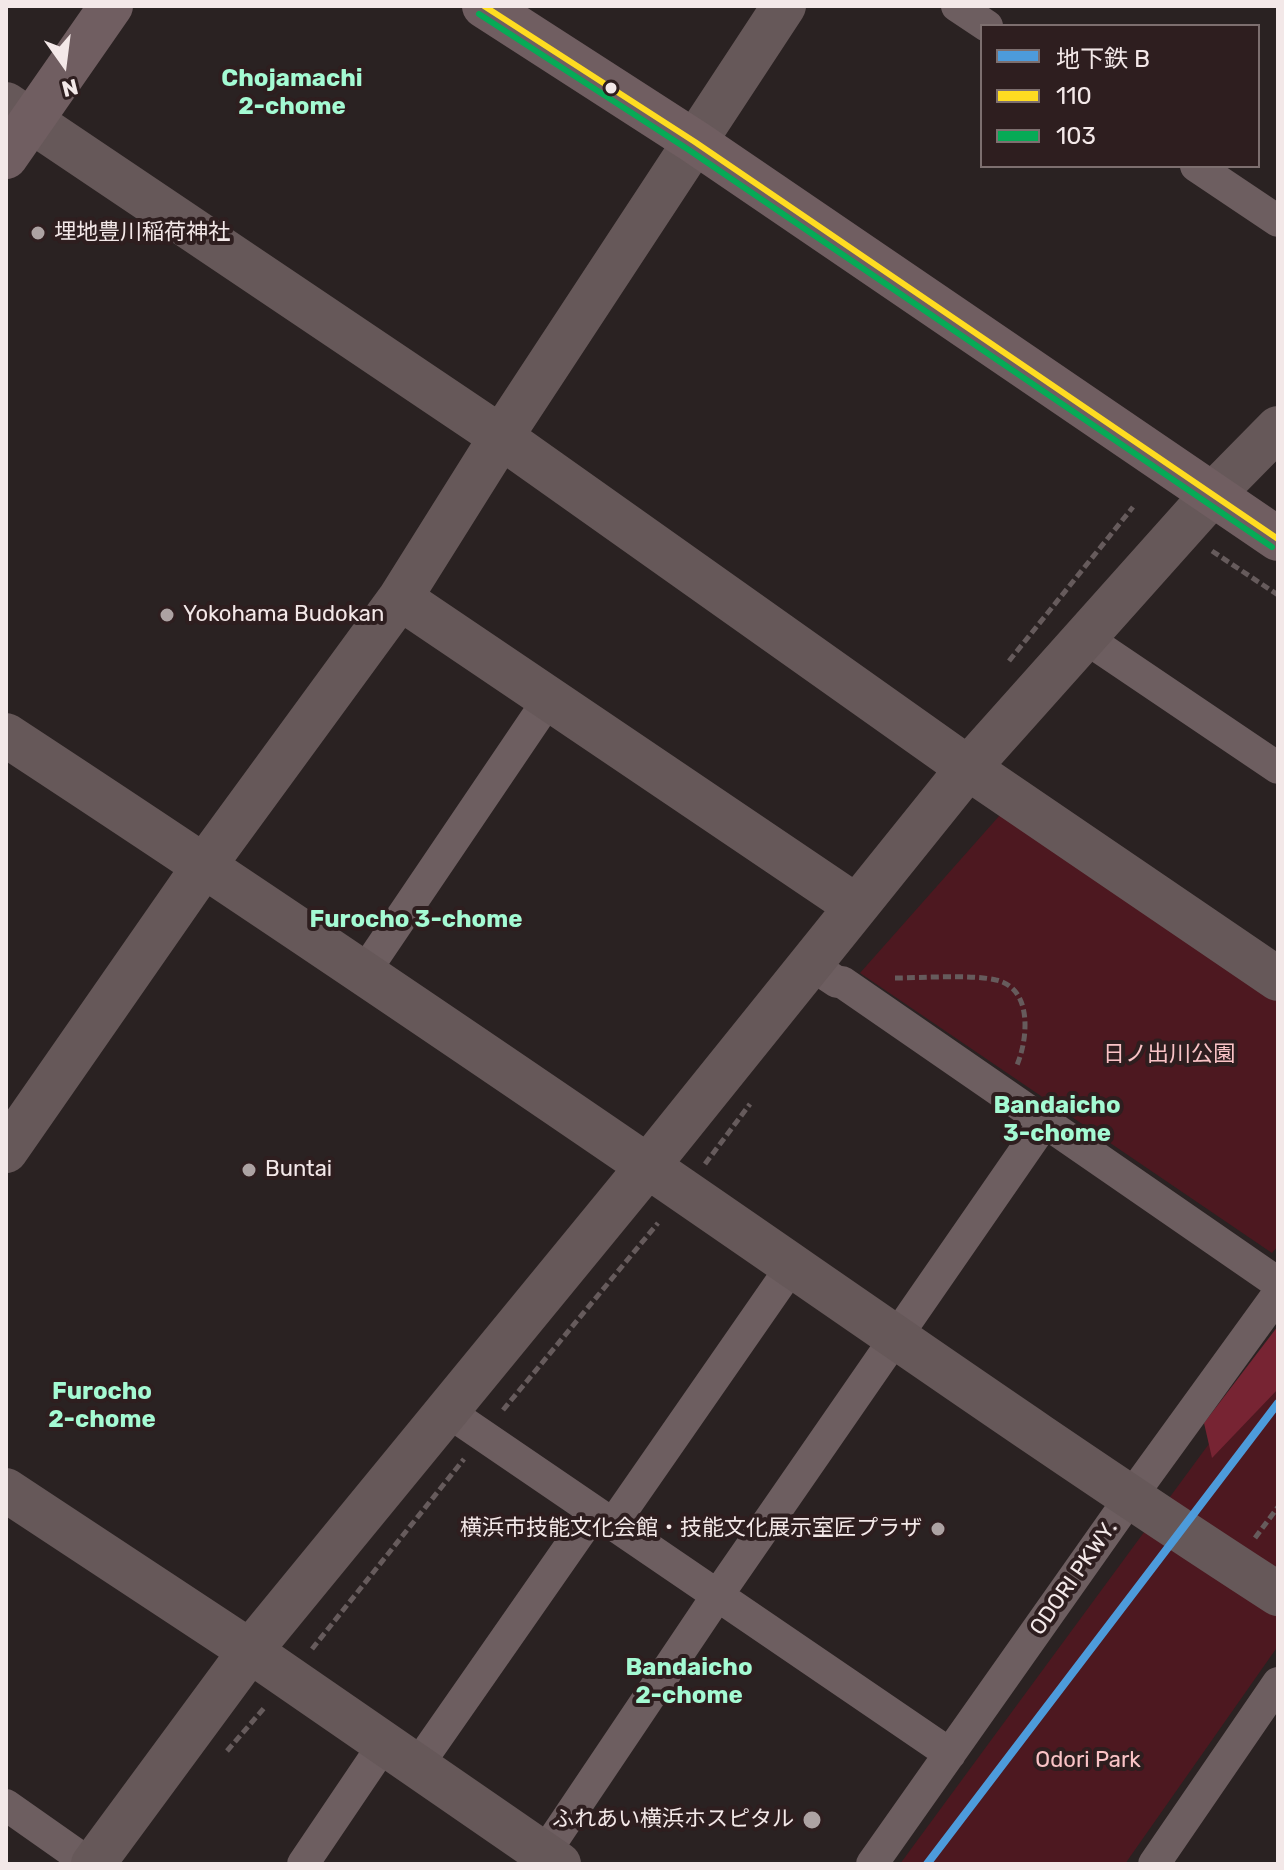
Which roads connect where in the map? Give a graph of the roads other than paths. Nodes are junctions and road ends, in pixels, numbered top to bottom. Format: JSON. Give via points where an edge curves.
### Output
{"nodes":[{"id":1,"x":111,"y":6,"type":"edge"},
{"id":2,"x":484,"y":6,"type":"edge"},
{"id":3,"x":784,"y":6,"type":"edge"},
{"id":4,"x":957,"y":6,"type":"edge"},
{"id":5,"x":984,"y":24,"type":"edge"},
{"id":6,"x":19,"y":113,"type":"edge"},
{"id":7,"x":695,"y":142,"type":"junction"},
{"id":8,"x":6,"y":157,"type":"edge"},
{"id":9,"x":1199,"y":168,"type":"edge"},
{"id":10,"x":1278,"y":221,"type":"edge"},
{"id":11,"x":1278,"y":428,"type":"edge"},
{"id":12,"x":501,"y":437,"type":"junction"},
{"id":13,"x":1212,"y":495,"type":"junction"},
{"id":14,"x":1278,"y":539,"type":"edge"},
{"id":15,"x":400,"y":598,"type":"junction"},
{"id":16,"x":1084,"y":637,"type":"junction"},
{"id":17,"x":549,"y":699,"type":"junction"},
{"id":18,"x":6,"y":735,"type":"edge"},
{"id":19,"x":968,"y":768,"type":"junction"},
{"id":20,"x":1278,"y":768,"type":"edge"},
{"id":21,"x":204,"y":866,"type":"junction"},
{"id":22,"x":856,"y":906,"type":"junction"},
{"id":23,"x":826,"y":973,"type":"junction"},
{"id":24,"x":363,"y":974,"type":"junction"},
{"id":25,"x":1278,"y":979,"type":"edge"},
{"id":26,"x":1044,"y":1123,"type":"junction"},
{"id":27,"x":13,"y":1124,"type":"edge"},
{"id":28,"x":647,"y":1167,"type":"junction"},
{"id":29,"x":792,"y":1266,"type":"junction"},
{"id":30,"x":1278,"y":1283,"type":"edge"},
{"id":31,"x":1278,"y":1294,"type":"edge"},
{"id":32,"x":897,"y":1338,"type":"junction"},
{"id":33,"x":447,"y":1411,"type":"junction"},
{"id":34,"x":7,"y":1494,"type":"edge"},
{"id":35,"x":1130,"y":1498,"type":"junction"},
{"id":36,"x":604,"y":1518,"type":"junction"},
{"id":37,"x":1278,"y":1594,"type":"edge"},
{"id":38,"x":717,"y":1596,"type":"junction"},
{"id":39,"x":250,"y":1651,"type":"junction"},
{"id":40,"x":1278,"y":1683,"type":"edge"},
{"id":41,"x":950,"y":1754,"type":"junction"},
{"id":42,"x":400,"y":1755,"type":"junction"},
{"id":43,"x":6,"y":1805,"type":"edge"},
{"id":44,"x":547,"y":1861,"type":"edge"},
{"id":45,"x":91,"y":1864,"type":"edge"},
{"id":46,"x":303,"y":1864,"type":"edge"},
{"id":47,"x":872,"y":1864,"type":"edge"},
{"id":48,"x":1154,"y":1864,"type":"edge"}],
"edges":[{"from":1,"to":6,"type":"main road"},
{"from":2,"to":7,"type":"main road"},
{"from":3,"to":7,"type":"street"},
{"from":4,"to":5,"type":"street"},
{"from":6,"to":8,"type":"main road"},
{"from":6,"to":12,"type":"street"},
{"from":7,"to":12,"type":"street"},
{"from":7,"to":13,"type":"main road"},
{"from":9,"to":10,"type":"street"},
{"from":11,"to":13,"type":"street"},
{"from":12,"to":15,"type":"street"},
{"from":12,"to":19,"type":"street"},
{"from":13,"to":14,"type":"main road"},
{"from":13,"to":16,"type":"street"},
{"from":15,"to":17,"type":"street"},
{"from":15,"to":21,"type":"street"},
{"from":16,"to":19,"type":"street"},
{"from":16,"to":20,"type":"street"},
{"from":17,"to":22,"type":"street"},
{"from":17,"to":24,"type":"street"},
{"from":18,"to":21,"type":"street"},
{"from":19,"to":22,"type":"street"},
{"from":19,"to":25,"type":"street"},
{"from":21,"to":24,"type":"street"},
{"from":21,"to":27,"type":"street"},
{"from":22,"to":23,"type":"street"},
{"from":23,"to":26,"type":"street"},
{"from":23,"to":28,"type":"street"},
{"from":24,"to":28,"type":"street"},
{"from":26,"to":30,"type":"street"},
{"from":26,"to":32,"type":"street"},
{"from":28,"to":29,"type":"street"},
{"from":28,"to":33,"type":"street"},
{"from":29,"to":32,"type":"street"},
{"from":29,"to":36,"type":"street"},
{"from":31,"to":35,"type":"street","name":"ODORI PKWY."},
{"from":32,"to":35,"type":"street"},
{"from":32,"to":38,"type":"street"},
{"from":33,"to":36,"type":"street"},
{"from":33,"to":39,"type":"street"},
{"from":34,"to":39,"type":"street"},
{"from":35,"to":37,"type":"street"},
{"from":35,"to":41,"type":"street","name":"ODORI PKWY."},
{"from":36,"to":38,"type":"street"},
{"from":36,"to":42,"type":"street"},
{"from":38,"to":41,"type":"street"},
{"from":38,"to":44,"type":"street"},
{"from":39,"to":42,"type":"street"},
{"from":39,"to":45,"type":"street"},
{"from":40,"to":48,"type":"street"},
{"from":41,"to":47,"type":"street","name":"ODORI PKWY."},
{"from":42,"to":44,"type":"street"},
{"from":42,"to":46,"type":"street"},
{"from":43,"to":45,"type":"street"}]}
